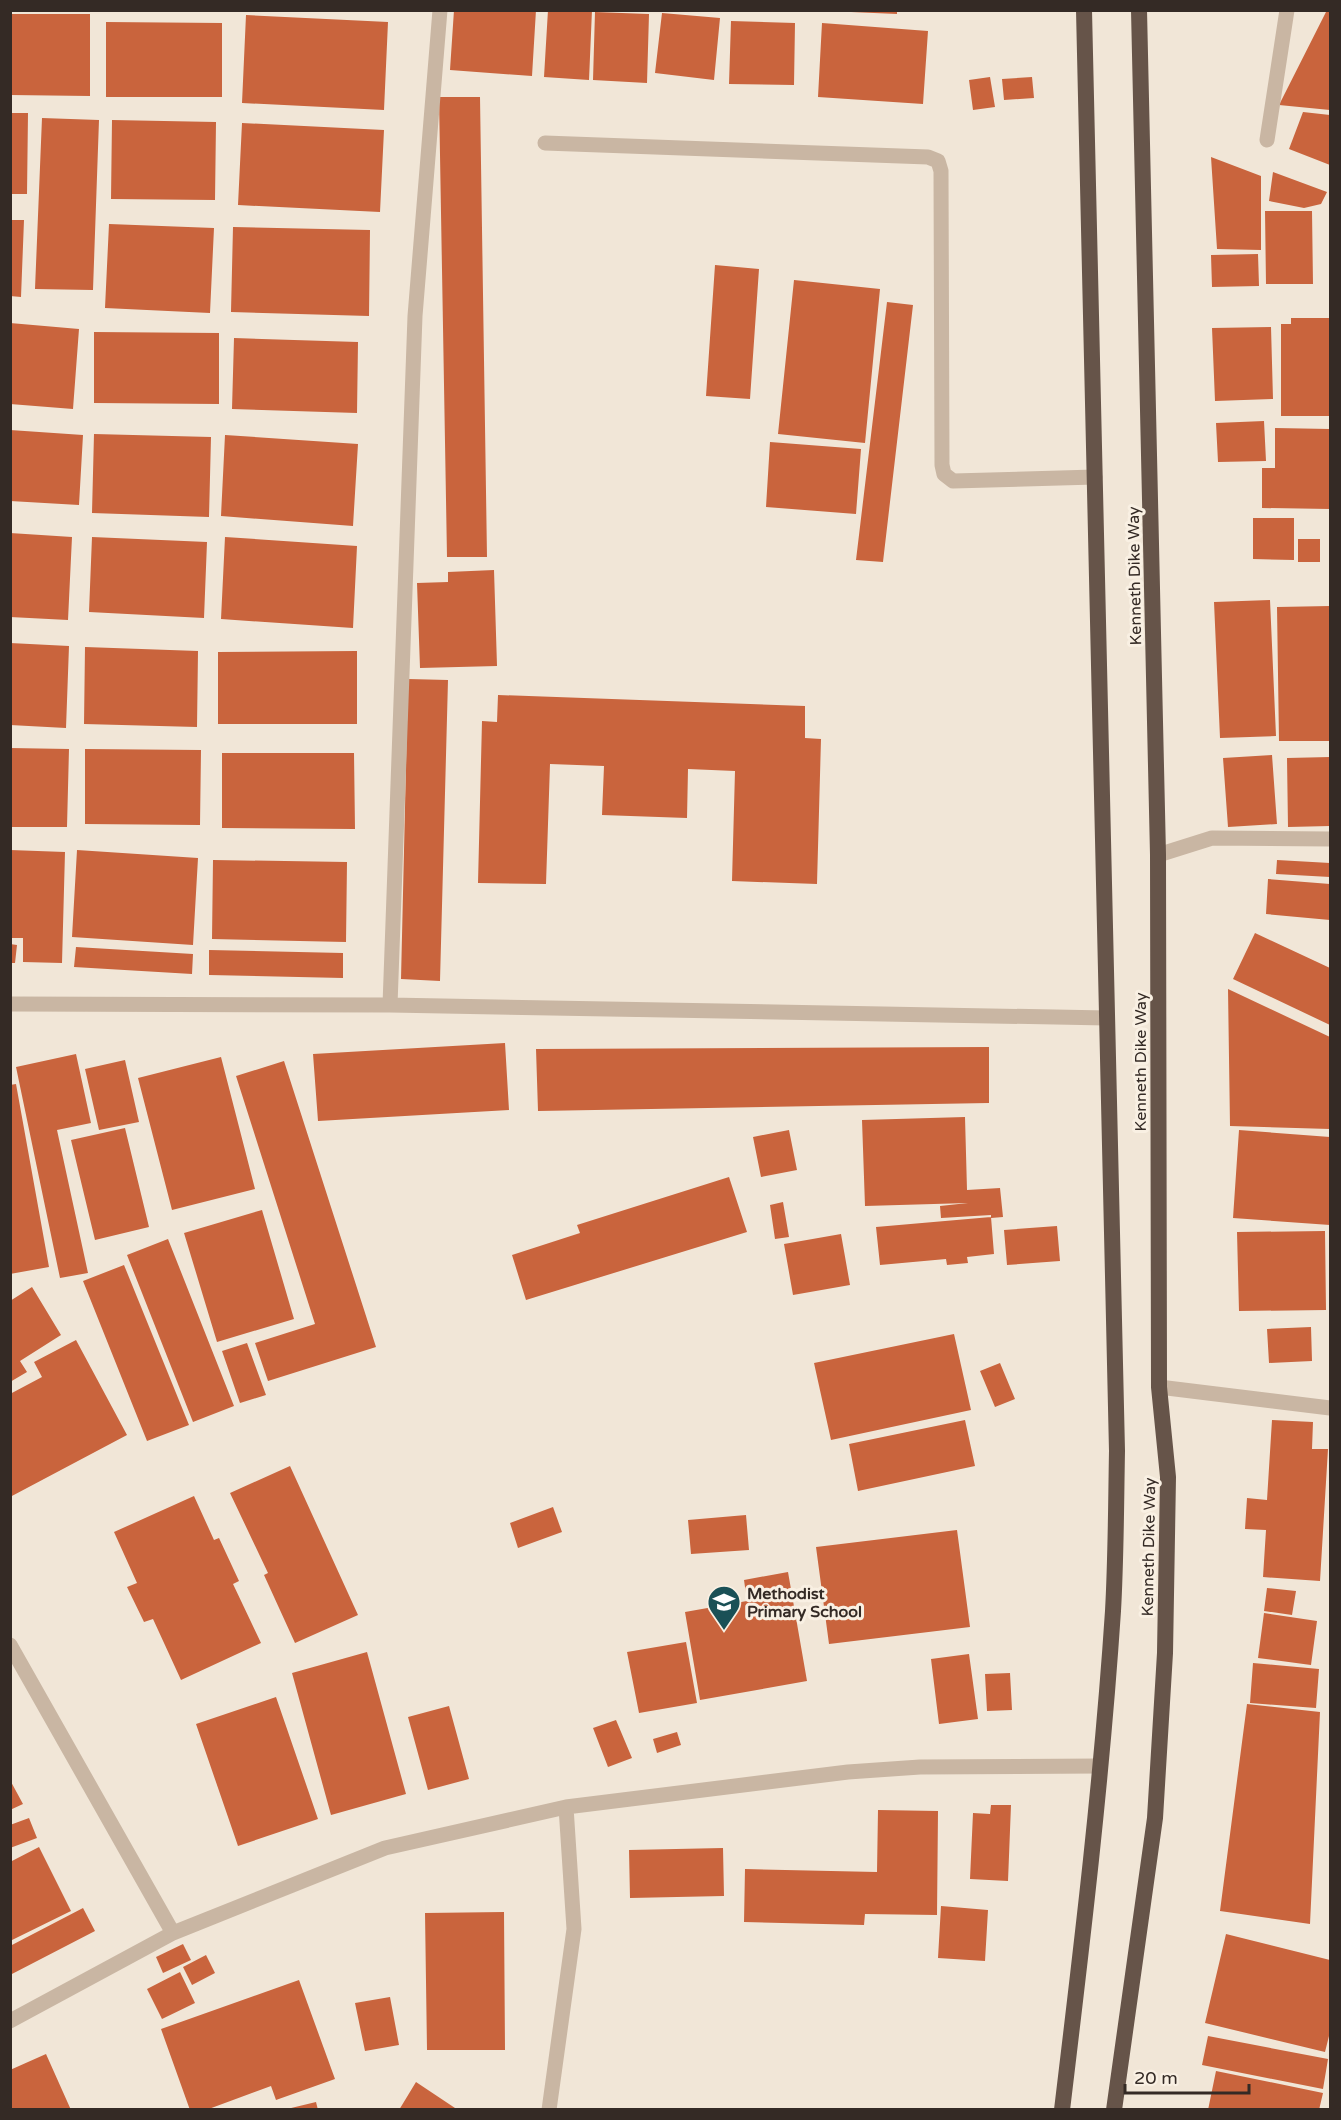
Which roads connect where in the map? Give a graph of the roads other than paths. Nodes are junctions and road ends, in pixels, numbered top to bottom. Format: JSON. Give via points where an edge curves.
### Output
{"nodes":[{"id":1,"x":440,"y":10,"type":"edge"},
{"id":2,"x":1084,"y":10,"type":"edge"},
{"id":3,"x":1139,"y":10,"type":"edge"},
{"id":4,"x":1287,"y":10,"type":"edge"},
{"id":5,"x":1266,"y":140,"type":"dead end"},
{"id":6,"x":545,"y":143,"type":"dead end"},
{"id":7,"x":1095,"y":477,"type":"junction"},
{"id":8,"x":1330,"y":839,"type":"edge"},
{"id":9,"x":1158,"y":855,"type":"junction"},
{"id":10,"x":10,"y":1004,"type":"edge"},
{"id":11,"x":390,"y":1005,"type":"junction"},
{"id":12,"x":1107,"y":1018,"type":"junction"},
{"id":13,"x":1159,"y":1387,"type":"junction"},
{"id":14,"x":1330,"y":1408,"type":"edge"},
{"id":15,"x":10,"y":1645,"type":"edge"},
{"id":16,"x":1100,"y":1766,"type":"junction"},
{"id":17,"x":566,"y":1807,"type":"junction"},
{"id":18,"x":173,"y":1933,"type":"junction"},
{"id":19,"x":10,"y":2021,"type":"edge"},
{"id":20,"x":549,"y":2109,"type":"edge"},
{"id":21,"x":1062,"y":2109,"type":"edge"},
{"id":22,"x":1114,"y":2109,"type":"edge"}],
"edges":[{"from":1,"to":11,"type":"street","via":[[415,316]]},
{"from":2,"to":7,"type":"highway","name":"Kenneth Dike Way"},
{"from":3,"to":9,"type":"highway","name":"Kenneth Dike Way"},
{"from":4,"to":5,"type":"street"},
{"from":6,"to":7,"type":"street","via":[[928,157],[938,161],[944,474],[953,481]]},
{"from":7,"to":12,"type":"highway","name":"Kenneth Dike Way"},
{"from":8,"to":9,"type":"street","via":[[1212,838]]},
{"from":9,"to":13,"type":"highway","name":"Kenneth Dike Way"},
{"from":10,"to":11,"type":"street"},
{"from":11,"to":12,"type":"street"},
{"from":12,"to":16,"type":"highway","name":"Kenneth Dike Way","via":[[1118,1451],[1113,1609]]},
{"from":13,"to":14,"type":"street"},
{"from":13,"to":22,"type":"highway","name":"Kenneth Dike Way","via":[[1168,1477],[1165,1653],[1155,1807]]},
{"from":15,"to":18,"type":"street"},
{"from":16,"to":17,"type":"street","via":[[908,1767]]},
{"from":16,"to":21,"type":"highway","name":"Kenneth Dike Way"},
{"from":17,"to":18,"type":"street","via":[[385,1848]]},
{"from":17,"to":20,"type":"street","via":[[574,1929]]},
{"from":18,"to":19,"type":"street"}]}
